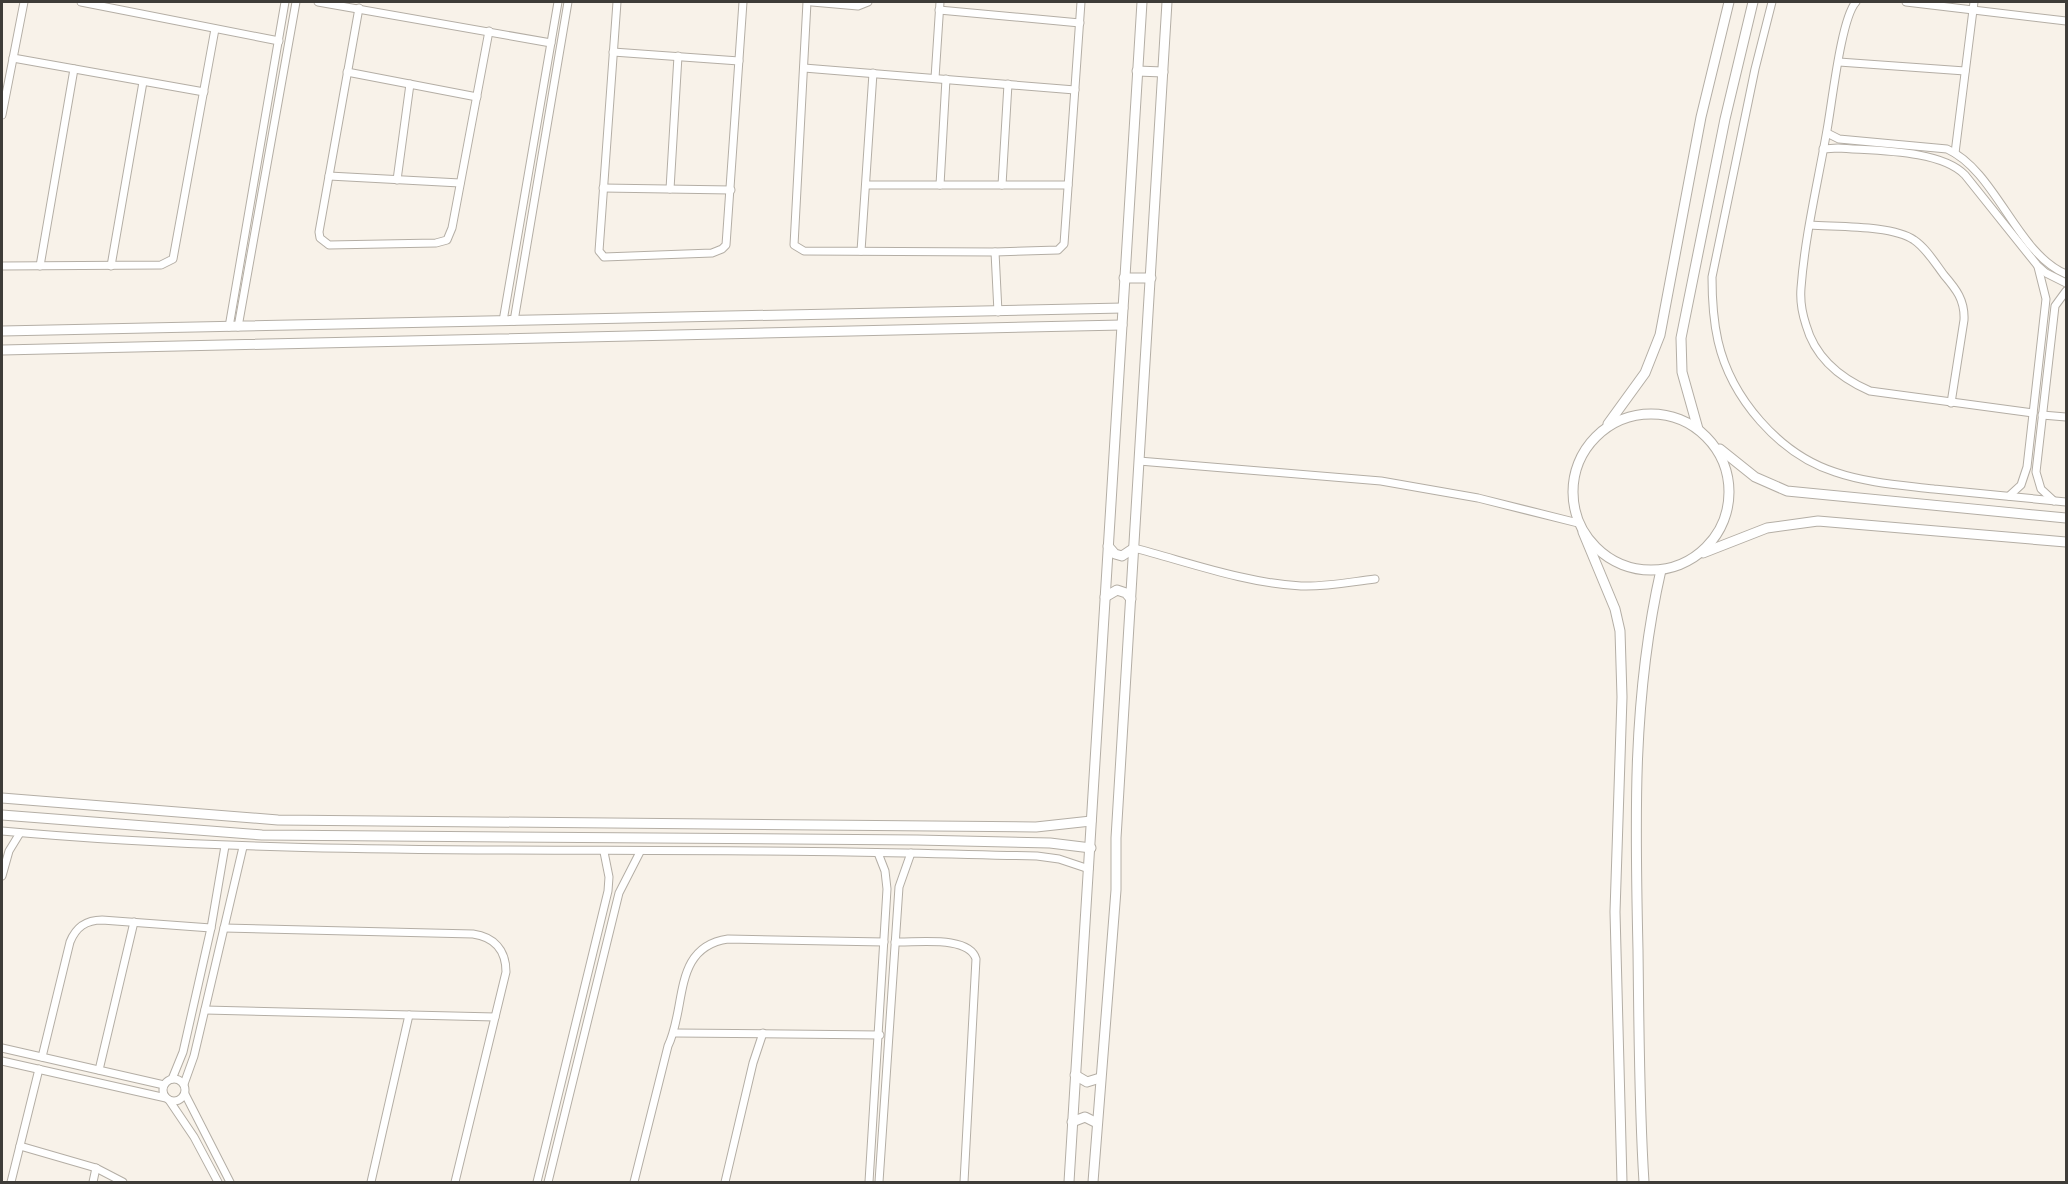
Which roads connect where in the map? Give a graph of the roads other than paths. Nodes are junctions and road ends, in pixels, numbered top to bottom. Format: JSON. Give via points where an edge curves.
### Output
{"nodes":[{"id":1,"x":24,"y":2,"type":"edge"},
{"id":2,"x":81,"y":2,"type":"edge"},
{"id":3,"x":285,"y":2,"type":"edge"},
{"id":4,"x":296,"y":2,"type":"edge"},
{"id":5,"x":318,"y":2,"type":"edge"},
{"id":6,"x":558,"y":2,"type":"edge"},
{"id":7,"x":568,"y":2,"type":"edge"},
{"id":8,"x":617,"y":2,"type":"edge"},
{"id":9,"x":743,"y":2,"type":"edge"},
{"id":10,"x":807,"y":2,"type":"edge"},
{"id":11,"x":812,"y":2,"type":"edge"},
{"id":12,"x":868,"y":2,"type":"edge"},
{"id":13,"x":1081,"y":2,"type":"edge"},
{"id":14,"x":1142,"y":2,"type":"edge"},
{"id":15,"x":1167,"y":2,"type":"edge"},
{"id":16,"x":1729,"y":2,"type":"edge"},
{"id":17,"x":1753,"y":2,"type":"edge"},
{"id":18,"x":1772,"y":2,"type":"edge"},
{"id":19,"x":1856,"y":2,"type":"edge"},
{"id":20,"x":1905,"y":2,"type":"edge"},
{"id":21,"x":1974,"y":2,"type":"edge"},
{"id":22,"x":940,"y":6,"type":"edge"},
{"id":23,"x":359,"y":8,"type":"junction"},
{"id":24,"x":1973,"y":10,"type":"junction"},
{"id":25,"x":2067,"y":21,"type":"edge"},
{"id":26,"x":1080,"y":23,"type":"junction"},
{"id":27,"x":215,"y":29,"type":"junction"},
{"id":28,"x":489,"y":32,"type":"junction"},
{"id":29,"x":279,"y":40,"type":"junction"},
{"id":30,"x":551,"y":43,"type":"junction"},
{"id":31,"x":613,"y":52,"type":"junction"},
{"id":32,"x":678,"y":56,"type":"junction"},
{"id":33,"x":13,"y":58,"type":"junction"},
{"id":34,"x":739,"y":61,"type":"junction"},
{"id":35,"x":1839,"y":62,"type":"junction"},
{"id":36,"x":804,"y":68,"type":"junction"},
{"id":37,"x":74,"y":69,"type":"junction"},
{"id":38,"x":1137,"y":71,"type":"junction"},
{"id":39,"x":1965,"y":71,"type":"junction"},
{"id":40,"x":347,"y":72,"type":"junction"},
{"id":41,"x":1163,"y":72,"type":"junction"},
{"id":42,"x":873,"y":73,"type":"junction"},
{"id":43,"x":935,"y":78,"type":"junction"},
{"id":44,"x":946,"y":79,"type":"junction"},
{"id":45,"x":143,"y":82,"type":"junction"},
{"id":46,"x":410,"y":84,"type":"junction"},
{"id":47,"x":1008,"y":84,"type":"junction"},
{"id":48,"x":1075,"y":90,"type":"junction"},
{"id":49,"x":204,"y":92,"type":"junction"},
{"id":50,"x":477,"y":97,"type":"junction"},
{"id":51,"x":2,"y":115,"type":"edge"},
{"id":52,"x":1827,"y":133,"type":"junction"},
{"id":53,"x":1823,"y":149,"type":"junction"},
{"id":54,"x":1954,"y":153,"type":"junction"},
{"id":55,"x":329,"y":176,"type":"junction"},
{"id":56,"x":397,"y":180,"type":"junction"},
{"id":57,"x":460,"y":183,"type":"junction"},
{"id":58,"x":866,"y":185,"type":"junction"},
{"id":59,"x":940,"y":185,"type":"junction"},
{"id":60,"x":1002,"y":185,"type":"junction"},
{"id":61,"x":1068,"y":185,"type":"junction"},
{"id":62,"x":603,"y":188,"type":"junction"},
{"id":63,"x":670,"y":189,"type":"junction"},
{"id":64,"x":731,"y":190,"type":"junction"},
{"id":65,"x":1810,"y":225,"type":"junction"},
{"id":66,"x":861,"y":251,"type":"junction"},
{"id":67,"x":995,"y":252,"type":"junction"},
{"id":68,"x":2037,"y":265,"type":"junction"},
{"id":69,"x":2,"y":266,"type":"edge"},
{"id":70,"x":40,"y":266,"type":"junction"},
{"id":71,"x":111,"y":266,"type":"junction"},
{"id":72,"x":2067,"y":274,"type":"edge"},
{"id":73,"x":1124,"y":278,"type":"junction"},
{"id":74,"x":1151,"y":278,"type":"junction"},
{"id":75,"x":2067,"y":283,"type":"edge"},
{"id":76,"x":2067,"y":291,"type":"edge"},
{"id":77,"x":1666,"y":300,"type":"junction"},
{"id":78,"x":1687,"y":304,"type":"junction"},
{"id":79,"x":1123,"y":308,"type":"junction"},
{"id":80,"x":998,"y":312,"type":"junction"},
{"id":81,"x":666,"y":318,"type":"junction"},
{"id":82,"x":503,"y":321,"type":"junction"},
{"id":83,"x":514,"y":321,"type":"junction"},
{"id":84,"x":313,"y":325,"type":"junction"},
{"id":85,"x":1122,"y":325,"type":"junction"},
{"id":86,"x":233,"y":327,"type":"junction"},
{"id":87,"x":2,"y":331,"type":"edge"},
{"id":88,"x":16,"y":331,"type":"junction"},
{"id":89,"x":666,"y":337,"type":"junction"},
{"id":90,"x":314,"y":345,"type":"junction"},
{"id":91,"x":2,"y":350,"type":"edge"},
{"id":92,"x":16,"y":350,"type":"junction"},
{"id":93,"x":1952,"y":403,"type":"junction"},
{"id":94,"x":2033,"y":413,"type":"junction"},
{"id":95,"x":2042,"y":415,"type":"junction"},
{"id":96,"x":2067,"y":417,"type":"edge"},
{"id":97,"x":1698,"y":429,"type":"junction"},
{"id":98,"x":1602,"y":430,"type":"junction"},
{"id":99,"x":1712,"y":443,"type":"junction"},
{"id":100,"x":1139,"y":461,"type":"junction"},
{"id":101,"x":2009,"y":496,"type":"junction"},
{"id":102,"x":2054,"y":501,"type":"junction"},
{"id":103,"x":2067,"y":502,"type":"edge"},
{"id":104,"x":2067,"y":518,"type":"edge"},
{"id":105,"x":1580,"y":527,"type":"junction"},
{"id":106,"x":2067,"y":542,"type":"edge"},
{"id":107,"x":1108,"y":546,"type":"junction"},
{"id":108,"x":1134,"y":548,"type":"junction"},
{"id":109,"x":1690,"y":559,"type":"junction"},
{"id":110,"x":1661,"y":570,"type":"junction"},
{"id":111,"x":1375,"y":579,"type":"dead end"},
{"id":112,"x":1105,"y":597,"type":"junction"},
{"id":113,"x":1131,"y":599,"type":"junction"},
{"id":114,"x":2,"y":798,"type":"edge"},
{"id":115,"x":42,"y":802,"type":"junction"},
{"id":116,"x":2,"y":815,"type":"edge"},
{"id":117,"x":40,"y":818,"type":"junction"},
{"id":118,"x":1091,"y":821,"type":"junction"},
{"id":119,"x":653,"y":822,"type":"junction"},
{"id":120,"x":2,"y":831,"type":"edge"},
{"id":121,"x":20,"y":832,"type":"junction"},
{"id":122,"x":653,"y":838,"type":"junction"},
{"id":123,"x":225,"y":846,"type":"junction"},
{"id":124,"x":243,"y":847,"type":"junction"},
{"id":125,"x":1091,"y":848,"type":"junction"},
{"id":126,"x":604,"y":852,"type":"junction"},
{"id":127,"x":640,"y":852,"type":"junction"},
{"id":128,"x":878,"y":853,"type":"junction"},
{"id":129,"x":911,"y":853,"type":"junction"},
{"id":130,"x":1089,"y":869,"type":"junction"},
{"id":131,"x":2,"y":876,"type":"edge"},
{"id":132,"x":134,"y":922,"type":"junction"},
{"id":133,"x":211,"y":928,"type":"junction"},
{"id":134,"x":224,"y":928,"type":"junction"},
{"id":135,"x":884,"y":942,"type":"junction"},
{"id":136,"x":895,"y":942,"type":"junction"},
{"id":137,"x":205,"y":1010,"type":"junction"},
{"id":138,"x":409,"y":1015,"type":"junction"},
{"id":139,"x":495,"y":1017,"type":"junction"},
{"id":140,"x":675,"y":1033,"type":"junction"},
{"id":141,"x":763,"y":1034,"type":"junction"},
{"id":142,"x":880,"y":1035,"type":"junction"},
{"id":143,"x":2,"y":1047,"type":"edge"},
{"id":144,"x":42,"y":1057,"type":"junction"},
{"id":145,"x":2,"y":1061,"type":"edge"},
{"id":146,"x":39,"y":1069,"type":"junction"},
{"id":147,"x":99,"y":1070,"type":"junction"},
{"id":148,"x":1075,"y":1075,"type":"junction"},
{"id":149,"x":1100,"y":1078,"type":"junction"},
{"id":150,"x":172,"y":1079,"type":"junction"},
{"id":151,"x":184,"y":1084,"type":"junction"},
{"id":152,"x":164,"y":1085,"type":"junction"},
{"id":153,"x":185,"y":1094,"type":"junction"},
{"id":154,"x":168,"y":1099,"type":"junction"},
{"id":155,"x":1072,"y":1122,"type":"junction"},
{"id":156,"x":1097,"y":1123,"type":"junction"},
{"id":157,"x":20,"y":1146,"type":"junction"},
{"id":158,"x":96,"y":1168,"type":"junction"},
{"id":159,"x":10,"y":1182,"type":"edge"},
{"id":160,"x":93,"y":1182,"type":"edge"},
{"id":161,"x":123,"y":1182,"type":"edge"},
{"id":162,"x":218,"y":1182,"type":"edge"},
{"id":163,"x":230,"y":1182,"type":"edge"},
{"id":164,"x":371,"y":1182,"type":"edge"},
{"id":165,"x":455,"y":1182,"type":"edge"},
{"id":166,"x":537,"y":1182,"type":"edge"},
{"id":167,"x":548,"y":1182,"type":"edge"},
{"id":168,"x":634,"y":1182,"type":"edge"},
{"id":169,"x":725,"y":1182,"type":"edge"},
{"id":170,"x":869,"y":1182,"type":"edge"},
{"id":171,"x":879,"y":1182,"type":"edge"},
{"id":172,"x":964,"y":1182,"type":"edge"},
{"id":173,"x":1069,"y":1182,"type":"edge"},
{"id":174,"x":1093,"y":1182,"type":"edge"},
{"id":175,"x":1622,"y":1182,"type":"edge"},
{"id":176,"x":1644,"y":1182,"type":"edge"}],
"edges":[{"from":1,"to":33,"type":"street"},
{"from":2,"to":27,"type":"street"},
{"from":3,"to":29,"type":"street"},
{"from":4,"to":86,"type":"street"},
{"from":5,"to":23,"type":"street"},
{"from":6,"to":30,"type":"street"},
{"from":7,"to":83,"type":"street"},
{"from":8,"to":31,"type":"street"},
{"from":9,"to":34,"type":"street"},
{"from":10,"to":36,"type":"street"},
{"from":11,"to":12,"type":"street","via":[[858,6]]},
{"from":13,"to":26,"type":"street"},
{"from":14,"to":38,"type":"street"},
{"from":15,"to":41,"type":"street"},
{"from":16,"to":77,"type":"street","via":[[1701,117]]},
{"from":17,"to":78,"type":"street"},
{"from":18,"to":101,"type":"street","via":[[1712,277],[1712,312],[1718,343],[1735,383],[1752,410],[1781,442],[1834,472],[1875,482]]},
{"from":19,"to":35,"type":"street"},
{"from":20,"to":24,"type":"street"},
{"from":21,"to":24,"type":"street"},
{"from":22,"to":26,"type":"street"},
{"from":22,"to":43,"type":"street"},
{"from":23,"to":28,"type":"street"},
{"from":23,"to":40,"type":"street"},
{"from":24,"to":25,"type":"street"},
{"from":24,"to":39,"type":"street"},
{"from":26,"to":48,"type":"street"},
{"from":27,"to":29,"type":"street"},
{"from":27,"to":49,"type":"street"},
{"from":28,"to":30,"type":"street"},
{"from":28,"to":50,"type":"street"},
{"from":29,"to":86,"type":"street"},
{"from":30,"to":82,"type":"street"},
{"from":31,"to":32,"type":"street"},
{"from":31,"to":62,"type":"street"},
{"from":32,"to":34,"type":"street"},
{"from":32,"to":63,"type":"street"},
{"from":33,"to":37,"type":"street"},
{"from":33,"to":51,"type":"street"},
{"from":34,"to":64,"type":"street"},
{"from":35,"to":39,"type":"street"},
{"from":35,"to":52,"type":"street"},
{"from":36,"to":42,"type":"street"},
{"from":36,"to":66,"type":"street","via":[[793,241],[796,248],[804,250]]},
{"from":37,"to":45,"type":"street"},
{"from":37,"to":70,"type":"street"},
{"from":38,"to":41,"type":"street"},
{"from":38,"to":73,"type":"street"},
{"from":39,"to":54,"type":"street"},
{"from":40,"to":46,"type":"street"},
{"from":40,"to":55,"type":"street"},
{"from":41,"to":74,"type":"street"},
{"from":42,"to":43,"type":"street"},
{"from":42,"to":58,"type":"street"},
{"from":43,"to":44,"type":"street"},
{"from":44,"to":47,"type":"street"},
{"from":44,"to":59,"type":"street"},
{"from":45,"to":49,"type":"street"},
{"from":45,"to":71,"type":"street"},
{"from":46,"to":50,"type":"street"},
{"from":46,"to":56,"type":"street"},
{"from":47,"to":48,"type":"street"},
{"from":47,"to":60,"type":"street"},
{"from":48,"to":61,"type":"street"},
{"from":49,"to":71,"type":"street","via":[[173,259],[165,265]]},
{"from":50,"to":57,"type":"street"},
{"from":52,"to":53,"type":"street"},
{"from":52,"to":54,"type":"street","via":[[1839,139],[1947,149]]},
{"from":53,"to":65,"type":"street"},
{"from":53,"to":68,"type":"street","via":[[1934,158],[1951,164],[1965,175]]},
{"from":54,"to":72,"type":"street","via":[[1971,167],[2043,259]]},
{"from":55,"to":56,"type":"street"},
{"from":55,"to":57,"type":"street","via":[[319,232],[329,245],[442,243],[450,235]]},
{"from":56,"to":57,"type":"street"},
{"from":58,"to":59,"type":"street"},
{"from":58,"to":66,"type":"street"},
{"from":59,"to":60,"type":"street"},
{"from":60,"to":61,"type":"street"},
{"from":61,"to":67,"type":"street","via":[[1063,247]]},
{"from":62,"to":63,"type":"street"},
{"from":62,"to":64,"type":"street","via":[[599,252],[604,256],[717,252],[728,239]]},
{"from":63,"to":64,"type":"street"},
{"from":65,"to":93,"type":"street","via":[[1801,288],[1802,310],[1821,356],[1847,380],[1870,391]]},
{"from":65,"to":93,"type":"street","via":[[1901,233],[1915,240],[1930,256],[1964,306]]},
{"from":66,"to":67,"type":"street"},
{"from":67,"to":80,"type":"street"},
{"from":68,"to":75,"type":"street"},
{"from":68,"to":94,"type":"street","via":[[2046,299]]},
{"from":69,"to":70,"type":"street"},
{"from":70,"to":71,"type":"street"},
{"from":73,"to":74,"type":"street"},
{"from":73,"to":79,"type":"street"},
{"from":74,"to":100,"type":"street"},
{"from":76,"to":95,"type":"street","via":[[2055,306]]},
{"from":77,"to":78,"type":"street"},
{"from":77,"to":98,"type":"street","via":[[1660,335],[1645,373]]},
{"from":78,"to":97,"type":"street","via":[[1681,355]]},
{"from":79,"to":80,"type":"street"},
{"from":79,"to":85,"type":"street"},
{"from":80,"to":81,"type":"street"},
{"from":81,"to":83,"type":"street"},
{"from":81,"to":89,"type":"street"},
{"from":82,"to":83,"type":"street"},
{"from":82,"to":84,"type":"street"},
{"from":84,"to":86,"type":"street"},
{"from":84,"to":90,"type":"street"},
{"from":85,"to":89,"type":"street"},
{"from":85,"to":107,"type":"street"},
{"from":86,"to":88,"type":"street"},
{"from":87,"to":88,"type":"street"},
{"from":88,"to":92,"type":"street"},
{"from":89,"to":90,"type":"street"},
{"from":90,"to":92,"type":"street"},
{"from":91,"to":92,"type":"street"},
{"from":93,"to":94,"type":"street"},
{"from":94,"to":101,"type":"street","via":[[2026,475]]},
{"from":95,"to":96,"type":"street"},
{"from":95,"to":102,"type":"street","via":[[2037,478],[2041,489]]},
{"from":97,"to":98,"type":"street","via":[[1670,416],[1650,413],[1620,420]]},
{"from":97,"to":99,"type":"street"},
{"from":98,"to":105,"type":"street","via":[[1582,453],[1575,472],[1572,493]]},
{"from":99,"to":104,"type":"street","via":[[1755,477],[1787,491]]},
{"from":99,"to":109,"type":"street","via":[[1726,470],[1728,501],[1719,530]]},
{"from":100,"to":105,"type":"street","via":[[1382,482],[1478,498]]},
{"from":100,"to":108,"type":"street"},
{"from":101,"to":102,"type":"street"},
{"from":102,"to":103,"type":"street"},
{"from":105,"to":110,"type":"street","via":[[1596,548],[1612,560],[1631,568]]},
{"from":105,"to":175,"type":"street","via":[[1615,609],[1620,631],[1622,697],[1615,912]]},
{"from":106,"to":109,"type":"street","via":[[1818,521],[1767,528]]},
{"from":107,"to":108,"type":"street","via":[[1115,555],[1122,556]]},
{"from":107,"to":112,"type":"street"},
{"from":108,"to":111,"type":"street","via":[[1280,584],[1318,586]]},
{"from":108,"to":113,"type":"street"},
{"from":109,"to":110,"type":"street"},
{"from":110,"to":176,"type":"street","via":[[1641,676],[1635,806]]},
{"from":112,"to":113,"type":"street","via":[[1117,590]]},
{"from":112,"to":118,"type":"street"},
{"from":113,"to":149,"type":"street","via":[[1116,890]]},
{"from":114,"to":115,"type":"street"},
{"from":115,"to":117,"type":"street"},
{"from":115,"to":119,"type":"street","via":[[278,820]]},
{"from":116,"to":117,"type":"street"},
{"from":117,"to":122,"type":"street","via":[[262,835]]},
{"from":118,"to":119,"type":"street","via":[[1036,827]]},
{"from":118,"to":125,"type":"street"},
{"from":119,"to":122,"type":"street"},
{"from":120,"to":121,"type":"street"},
{"from":121,"to":123,"type":"street"},
{"from":121,"to":131,"type":"street"},
{"from":122,"to":125,"type":"street","via":[[929,840]]},
{"from":123,"to":124,"type":"street"},
{"from":123,"to":133,"type":"street"},
{"from":124,"to":126,"type":"street"},
{"from":124,"to":134,"type":"street"},
{"from":125,"to":130,"type":"street"},
{"from":126,"to":127,"type":"street"},
{"from":126,"to":166,"type":"street","via":[[608,891]]},
{"from":127,"to":128,"type":"street"},
{"from":127,"to":167,"type":"street","via":[[619,893]]},
{"from":128,"to":129,"type":"street"},
{"from":128,"to":135,"type":"street","via":[[886,880]]},
{"from":129,"to":130,"type":"street","via":[[1037,856],[1070,861]]},
{"from":129,"to":136,"type":"street","via":[[900,878]]},
{"from":130,"to":148,"type":"street"},
{"from":132,"to":133,"type":"street"},
{"from":132,"to":144,"type":"street","via":[[93,920],[74,934]]},
{"from":132,"to":147,"type":"street"},
{"from":133,"to":150,"type":"street","via":[[183,1052]]},
{"from":134,"to":137,"type":"street"},
{"from":134,"to":139,"type":"street","via":[[481,935],[495,942],[506,964]]},
{"from":135,"to":140,"type":"street","via":[[728,939],[707,945],[698,951],[687,970]]},
{"from":135,"to":142,"type":"street"},
{"from":136,"to":171,"type":"street"},
{"from":136,"to":172,"type":"street","via":[[961,944],[971,949],[976,959]]},
{"from":137,"to":138,"type":"street"},
{"from":137,"to":151,"type":"street"},
{"from":138,"to":139,"type":"street"},
{"from":138,"to":164,"type":"street"},
{"from":139,"to":165,"type":"street"},
{"from":140,"to":141,"type":"street"},
{"from":140,"to":168,"type":"street","via":[[668,1046]]},
{"from":141,"to":142,"type":"street"},
{"from":141,"to":169,"type":"street"},
{"from":142,"to":170,"type":"street"},
{"from":143,"to":144,"type":"street"},
{"from":144,"to":147,"type":"street"},
{"from":145,"to":146,"type":"street"},
{"from":146,"to":154,"type":"street"},
{"from":146,"to":157,"type":"street"},
{"from":147,"to":152,"type":"street"},
{"from":148,"to":149,"type":"street","via":[[1087,1082]]},
{"from":148,"to":155,"type":"street"},
{"from":149,"to":156,"type":"street"},
{"from":150,"to":151,"type":"street"},
{"from":150,"to":152,"type":"street"},
{"from":151,"to":153,"type":"street"},
{"from":152,"to":154,"type":"street"},
{"from":153,"to":154,"type":"street","via":[[178,1101]]},
{"from":153,"to":163,"type":"street"},
{"from":154,"to":162,"type":"street"},
{"from":155,"to":156,"type":"street","via":[[1085,1117]]},
{"from":155,"to":173,"type":"street"},
{"from":156,"to":174,"type":"street"},
{"from":157,"to":158,"type":"street"},
{"from":157,"to":159,"type":"street"},
{"from":158,"to":160,"type":"street"},
{"from":158,"to":161,"type":"street"}]}
